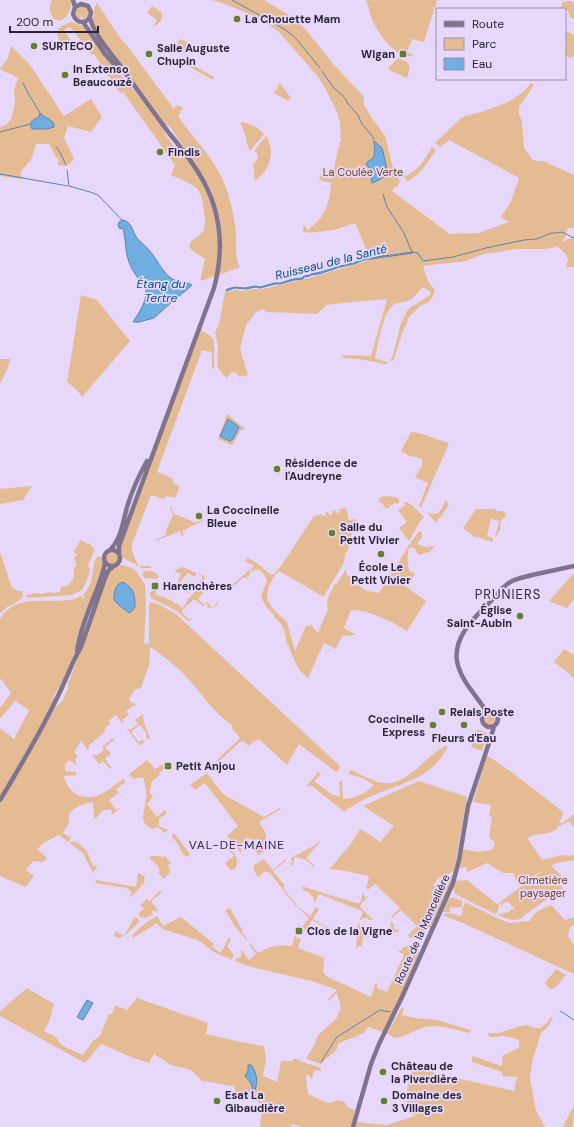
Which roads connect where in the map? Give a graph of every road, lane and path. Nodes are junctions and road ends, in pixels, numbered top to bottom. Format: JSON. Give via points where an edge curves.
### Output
{"nodes":[{"id":1,"x":73,"y":0,"type":"edge"},
{"id":2,"x":81,"y":2,"type":"edge"},
{"id":3,"x":75,"y":7,"type":"junction"},
{"id":4,"x":90,"y":18,"type":"junction"},
{"id":5,"x":83,"y":22,"type":"junction"},
{"id":6,"x":134,"y":86,"type":"junction"},
{"id":7,"x":153,"y":451,"type":"junction"},
{"id":8,"x":110,"y":550,"type":"junction"},
{"id":9,"x":119,"y":554,"type":"junction"},
{"id":10,"x":105,"y":562,"type":"junction"},
{"id":11,"x":114,"y":566,"type":"junction"},
{"id":12,"x":574,"y":566,"type":"edge"},
{"id":13,"x":76,"y":655,"type":"junction"},
{"id":14,"x":486,"y":711,"type":"junction"},
{"id":15,"x":494,"y":726,"type":"junction"},
{"id":16,"x":488,"y":727,"type":"junction"},
{"id":17,"x":491,"y":734,"type":"junction"},
{"id":18,"x":0,"y":800,"type":"edge"},
{"id":19,"x":353,"y":1127,"type":"edge"}],
"edges":[{"from":1,"to":3,"type":"main road"},
{"from":2,"to":3,"type":"main road"},
{"from":2,"to":4,"type":"main road","via":[[90,9]]},
{"from":3,"to":5,"type":"main road","via":[[74,17]]},
{"from":4,"to":5,"type":"main road"},
{"from":4,"to":6,"type":"main road","via":[[98,35]]},
{"from":5,"to":6,"type":"main road","via":[[105,54]]},
{"from":6,"to":7,"type":"main road","via":[[201,178],[214,207],[220,239],[220,260],[214,288]]},
{"from":7,"to":8,"type":"main road","via":[[141,471],[127,506],[119,536]]},
{"from":7,"to":9,"type":"main road","via":[[119,546]]},
{"from":8,"to":9,"type":"main road"},
{"from":8,"to":10,"type":"main road","via":[[104,557]]},
{"from":9,"to":11,"type":"main road","via":[[119,562]]},
{"from":10,"to":11,"type":"main road","via":[[109,566]]},
{"from":10,"to":13,"type":"main road"},
{"from":11,"to":13,"type":"main road","via":[[105,578],[84,640]]},
{"from":12,"to":14,"type":"main road","via":[[512,581],[479,613],[462,634],[456,655],[458,666]]},
{"from":13,"to":18,"type":"main road","via":[[57,700]]},
{"from":14,"to":15,"type":"main road","via":[[498,717]]},
{"from":14,"to":16,"type":"main road","via":[[482,723]]},
{"from":15,"to":16,"type":"main road"},
{"from":15,"to":17,"type":"main road","name":"Route de la Moncellière"},
{"from":16,"to":17,"type":"main road"},
{"from":17,"to":19,"type":"main road","name":"Route de la Moncellière","via":[[468,806],[453,883],[379,1044]]}]}
